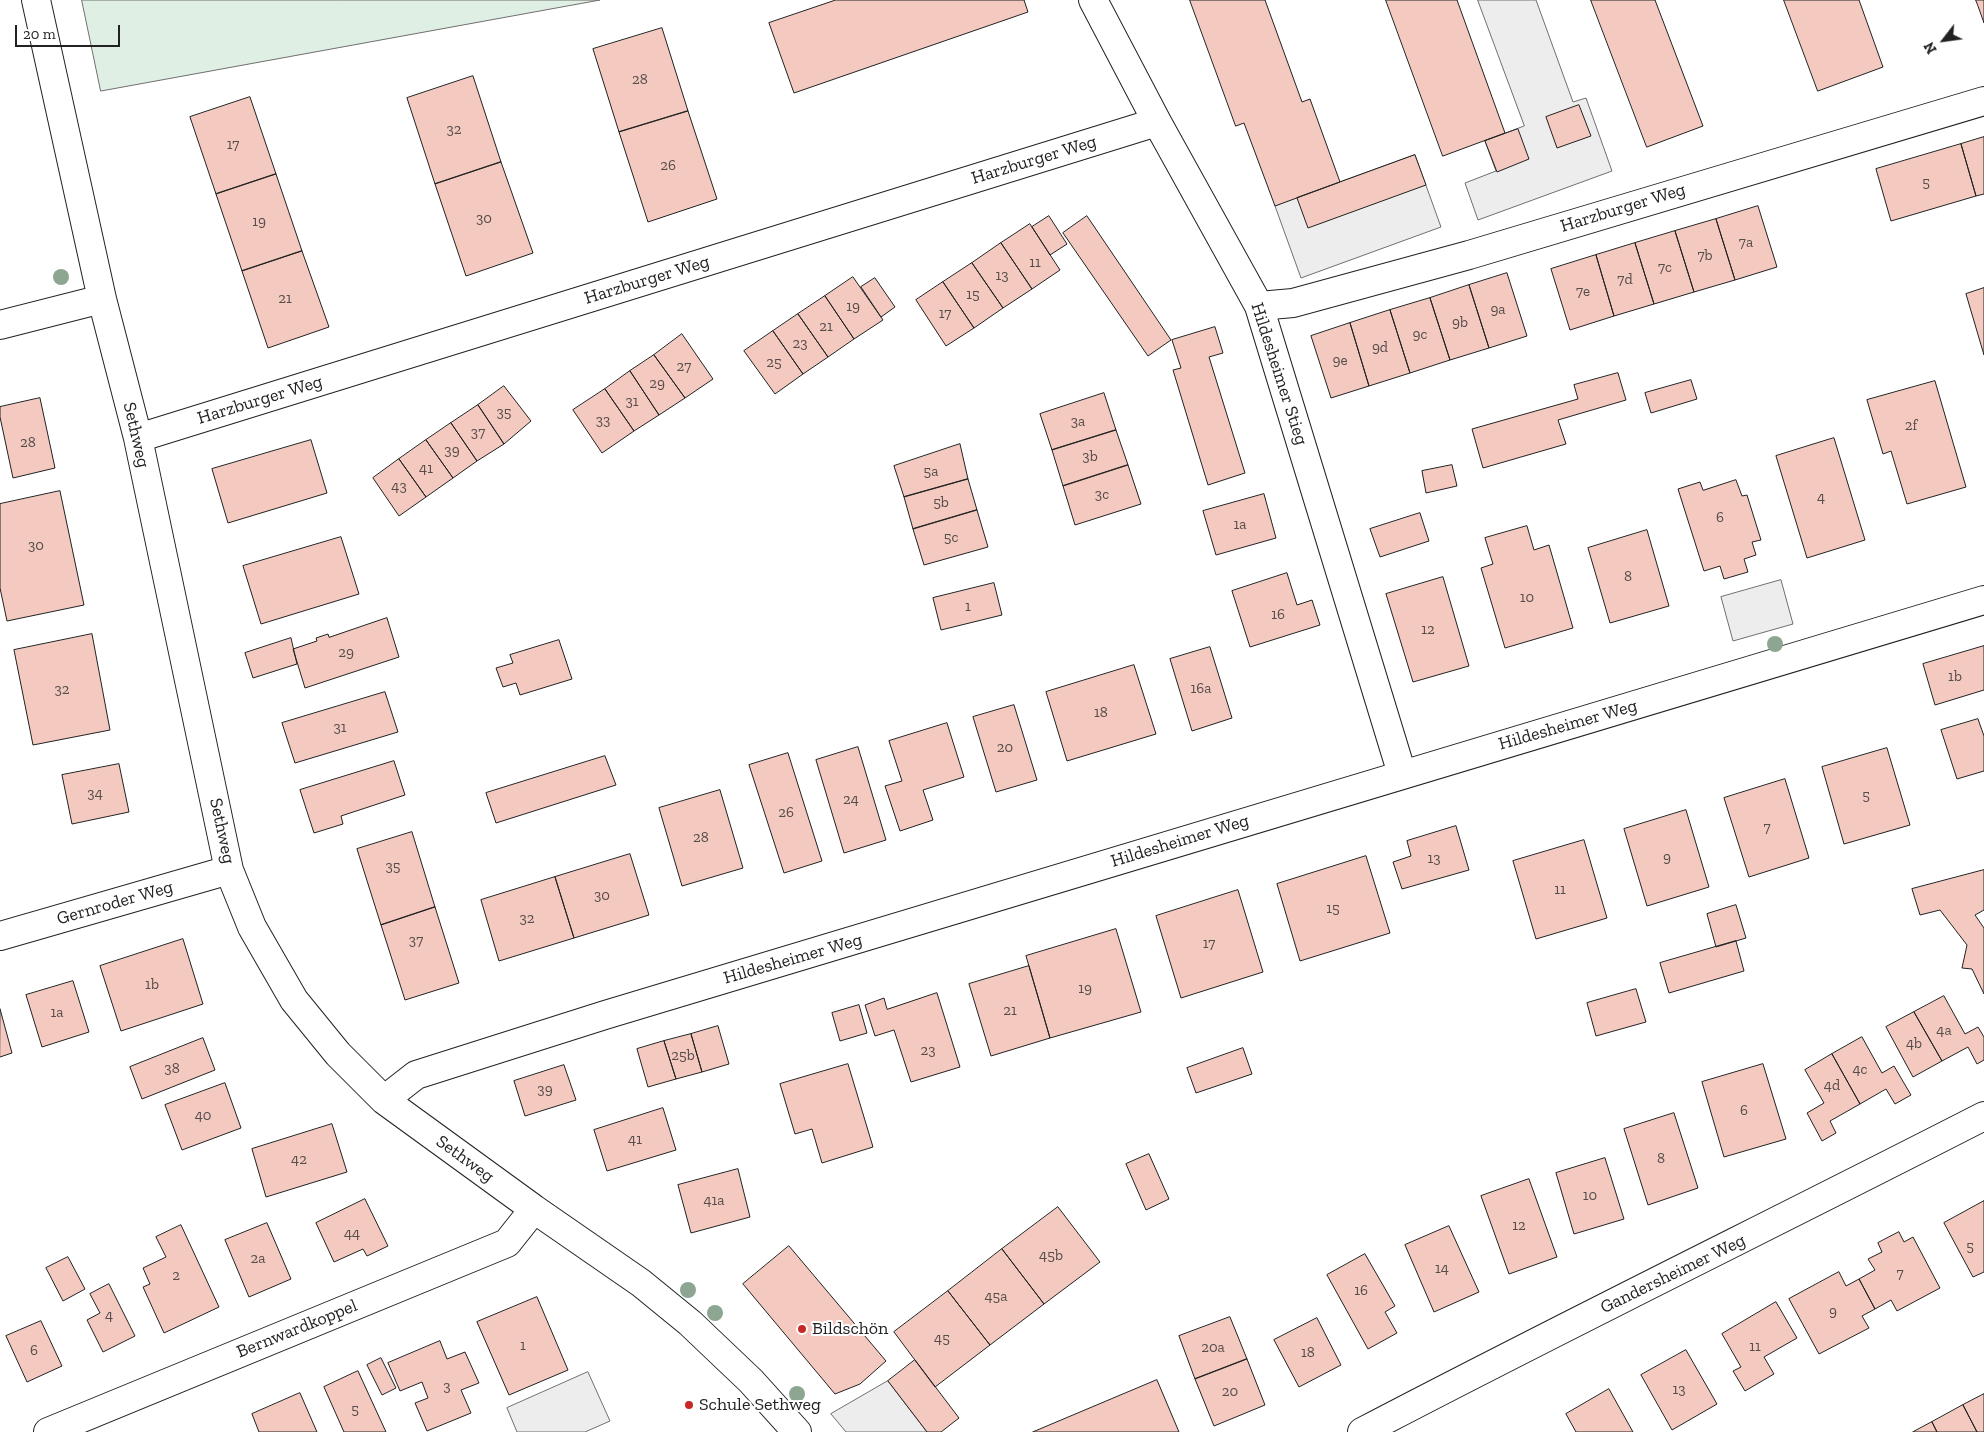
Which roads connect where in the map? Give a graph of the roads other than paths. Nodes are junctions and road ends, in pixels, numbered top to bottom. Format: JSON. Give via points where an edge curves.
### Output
{"nodes":[{"id":1,"x":36,"y":0,"type":"edge"},
{"id":2,"x":1093,"y":0,"type":"edge"},
{"id":3,"x":1984,"y":100,"type":"edge"},
{"id":4,"x":1157,"y":122,"type":"junction"},
{"id":5,"x":102,"y":299,"type":"junction"},
{"id":6,"x":1260,"y":306,"type":"junction"},
{"id":7,"x":0,"y":325,"type":"edge"},
{"id":8,"x":138,"y":438,"type":"junction"},
{"id":9,"x":1984,"y":600,"type":"edge"},
{"id":10,"x":1402,"y":774,"type":"junction"},
{"id":11,"x":229,"y":870,"type":"junction"},
{"id":12,"x":0,"y":936,"type":"edge"},
{"id":13,"x":384,"y":1100,"type":"junction"},
{"id":14,"x":1984,"y":1116,"type":"edge"},
{"id":15,"x":534,"y":1209,"type":"junction"},
{"id":16,"x":48,"y":1432,"type":"edge"},
{"id":17,"x":797,"y":1432,"type":"edge"},
{"id":18,"x":1362,"y":1432,"type":"edge"}],
"edges":[{"from":1,"to":5,"type":"street","name":"Sethweg"},
{"from":2,"to":4,"type":"street","name":"Hildesheimer Stieg"},
{"from":3,"to":6,"type":"street","name":"Harzburger Weg","via":[[1469,255],[1293,303]]},
{"from":4,"to":6,"type":"street","name":"Hildesheimer Stieg"},
{"from":4,"to":8,"type":"street","name":"Harzburger Weg"},
{"from":5,"to":7,"type":"street"},
{"from":5,"to":8,"type":"street","name":"Sethweg"},
{"from":6,"to":10,"type":"street","name":"Hildesheimer Stieg"},
{"from":8,"to":11,"type":"street","name":"Sethweg"},
{"from":9,"to":10,"type":"street","name":"Hildesheimer Weg"},
{"from":10,"to":13,"type":"street","name":"Hildesheimer Weg","via":[[511,1045],[416,1076]]},
{"from":11,"to":12,"type":"street","name":"Gernroder Weg"},
{"from":11,"to":13,"type":"street","name":"Sethweg","via":[[252,927],[294,1000],[338,1054]]},
{"from":13,"to":15,"type":"street","name":"Sethweg"},
{"from":14,"to":18,"type":"street","name":"Gandersheimer Weg"},
{"from":15,"to":16,"type":"street","name":"Bernwardkoppel","via":[[507,1243]]},
{"from":15,"to":17,"type":"street","name":"Sethweg","via":[[641,1283],[690,1322],[751,1381]]}]}
